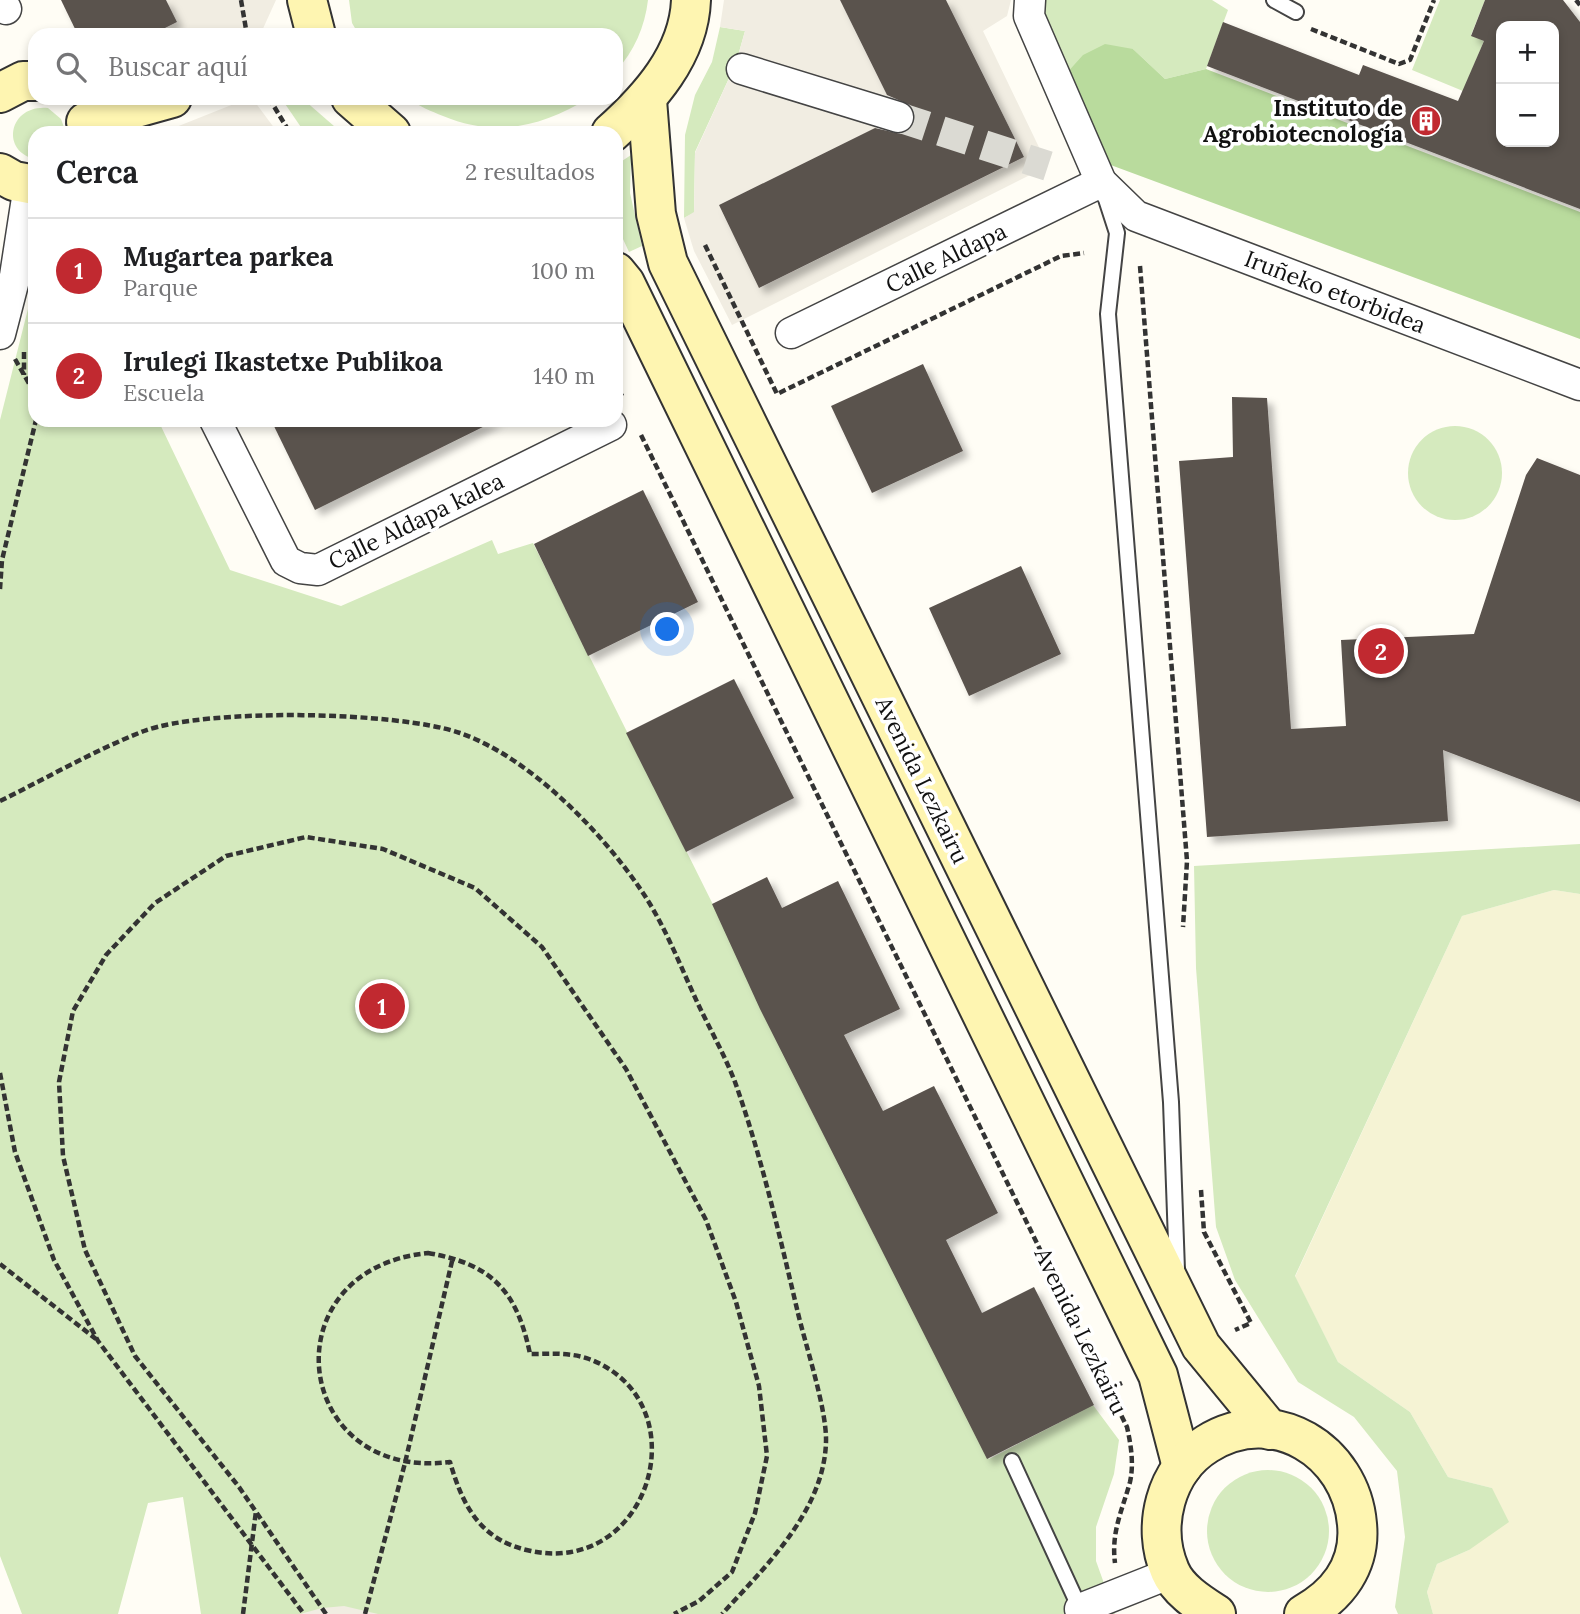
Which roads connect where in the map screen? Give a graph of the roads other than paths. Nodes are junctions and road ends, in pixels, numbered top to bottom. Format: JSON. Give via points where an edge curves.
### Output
{"nodes":[{"id":1,"x":307,"y":0,"type":"edge"},
{"id":2,"x":691,"y":0,"type":"edge"},
{"id":3,"x":1030,"y":0,"type":"edge"},
{"id":4,"x":1274,"y":0,"type":"edge"},
{"id":5,"x":1296,"y":12,"type":"dead end"},
{"id":6,"x":314,"y":28,"type":"edge"},
{"id":7,"x":742,"y":69,"type":"dead end"},
{"id":8,"x":28,"y":82,"type":"edge"},
{"id":9,"x":0,"y":93,"type":"edge"},
{"id":10,"x":647,"y":100,"type":"junction"},
{"id":11,"x":140,"y":105,"type":"edge"},
{"id":12,"x":359,"y":105,"type":"edge"},
{"id":13,"x":898,"y":117,"type":"tunnel mouth"},
{"id":14,"x":81,"y":118,"type":"edge"},
{"id":15,"x":383,"y":126,"type":"edge"},
{"id":16,"x":619,"y":126,"type":"edge"},
{"id":17,"x":21,"y":181,"type":"edge"},
{"id":18,"x":1101,"y":182,"type":"junction"},
{"id":19,"x":623,"y":283,"type":"edge"},
{"id":20,"x":791,"y":333,"type":"dead end"},
{"id":21,"x":0,"y":334,"type":"edge"},
{"id":22,"x":1580,"y":385,"type":"edge"},
{"id":23,"x":219,"y":427,"type":"edge"},
{"id":24,"x":600,"y":427,"type":"edge"},
{"id":25,"x":1178,"y":1299,"type":"junction"},
{"id":26,"x":1270,"y":1430,"type":"junction"},
{"id":27,"x":1012,"y":1461,"type":"dead end"},
{"id":28,"x":1182,"y":1467,"type":"junction"},
{"id":29,"x":1171,"y":1573,"type":"junction"},
{"id":30,"x":1346,"y":1598,"type":"edge"},
{"id":31,"x":1081,"y":1611,"type":"edge"},
{"id":32,"x":1216,"y":1614,"type":"edge"},
{"id":33,"x":1304,"y":1614,"type":"edge"}],
"edges":[{"from":1,"to":6,"type":"street"},
{"from":2,"to":10,"type":"street","via":[[676,57]]},
{"from":3,"to":18,"type":"street","via":[[1029,16]]},
{"from":4,"to":5,"type":"lane"},
{"from":7,"to":13,"type":"street"},
{"from":8,"to":9,"type":"street"},
{"from":10,"to":16,"type":"street"},
{"from":10,"to":25,"type":"street","name":"Avenida Lezkairu","via":[[656,214],[668,263]]},
{"from":11,"to":14,"type":"street"},
{"from":12,"to":15,"type":"street"},
{"from":17,"to":21,"type":"street","via":[[15,276]]},
{"from":18,"to":20,"type":"street","name":"Calle Aldapa"},
{"from":18,"to":22,"type":"street","name":"Iruñeko etorbidea","via":[[1136,216]]},
{"from":18,"to":25,"type":"lane","via":[[1117,233],[1108,314],[1171,1102]]},
{"from":19,"to":28,"type":"street","name":"Avenida Lezkairu","via":[[1158,1375]]},
{"from":23,"to":24,"type":"street","name":"Calle Aldapa kalea","via":[[286,561],[318,570]]},
{"from":25,"to":26,"type":"street","name":"Avenida Lezkairu","via":[[1205,1353]]},
{"from":26,"to":28,"type":"street","via":[[1237,1432],[1207,1444]]},
{"from":26,"to":30,"type":"street","via":[[1308,1442],[1344,1477],[1356,1505],[1358,1535]]},
{"from":27,"to":31,"type":"lane"},
{"from":28,"to":29,"type":"street","via":[[1168,1492],[1162,1521]]},
{"from":29,"to":31,"type":"street"},
{"from":29,"to":32,"type":"street","via":[[1194,1600]]},
{"from":30,"to":33,"type":"street"}]}
